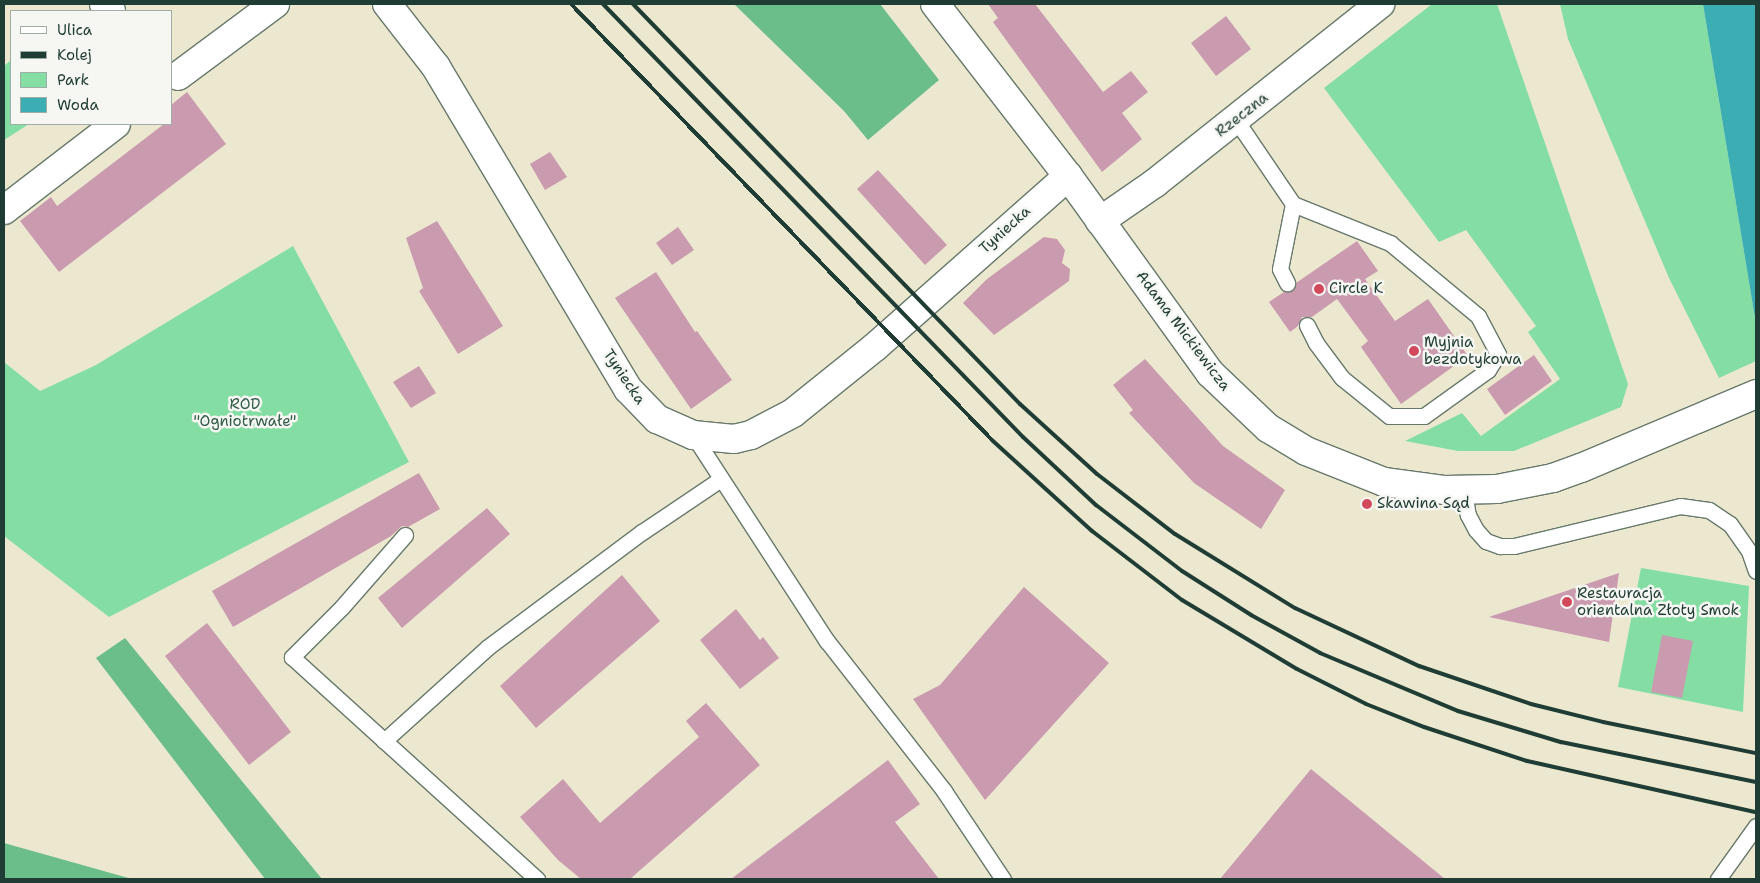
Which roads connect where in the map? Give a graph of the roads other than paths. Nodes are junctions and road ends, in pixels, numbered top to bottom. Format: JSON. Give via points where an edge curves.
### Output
{"nodes":[{"id":1,"x":275,"y":4,"type":"edge"},
{"id":2,"x":387,"y":4,"type":"edge"},
{"id":3,"x":1380,"y":4,"type":"edge"},
{"id":4,"x":942,"y":6,"type":"edge"},
{"id":5,"x":173,"y":76,"type":"edge"},
{"id":6,"x":1236,"y":120,"type":"junction"},
{"id":7,"x":115,"y":125,"type":"edge"},
{"id":8,"x":1068,"y":176,"type":"junction"},
{"id":9,"x":1293,"y":204,"type":"junction"},
{"id":10,"x":4,"y":210,"type":"edge"},
{"id":11,"x":1100,"y":221,"type":"junction"},
{"id":12,"x":1287,"y":283,"type":"dead end"},
{"id":13,"x":1307,"y":325,"type":"dead end"},
{"id":14,"x":1756,"y":394,"type":"edge"},
{"id":15,"x":693,"y":435,"type":"junction"},
{"id":16,"x":721,"y":479,"type":"junction"},
{"id":17,"x":1464,"y":491,"type":"junction"},
{"id":18,"x":406,"y":535,"type":"dead end"},
{"id":19,"x":1756,"y":571,"type":"edge"},
{"id":20,"x":384,"y":741,"type":"junction"},
{"id":21,"x":1756,"y":826,"type":"edge"},
{"id":22,"x":537,"y":879,"type":"edge"},
{"id":23,"x":1002,"y":879,"type":"edge"},
{"id":24,"x":1718,"y":879,"type":"edge"}],
"edges":[{"from":1,"to":5,"type":"street"},
{"from":2,"to":15,"type":"street","name":"Tyniecka","via":[[436,67],[628,388],[657,418]]},
{"from":3,"to":6,"type":"street","name":"Rzeczna"},
{"from":4,"to":8,"type":"street","name":"Adama Mickiewicza"},
{"from":6,"to":9,"type":"lane"},
{"from":6,"to":11,"type":"street","name":"Rzeczna"},
{"from":7,"to":10,"type":"street"},
{"from":8,"to":11,"type":"street","name":"Adama Mickiewicza"},
{"from":8,"to":15,"type":"street","name":"Tyniecka","via":[[875,347],[793,413],[751,435],[734,439]]},
{"from":9,"to":12,"type":"lane","via":[[1280,269]]},
{"from":9,"to":13,"type":"lane","via":[[1390,243],[1478,316],[1498,354],[1488,370],[1424,416],[1389,416],[1342,378]]},
{"from":11,"to":17,"type":"street","name":"Adama Mickiewicza","via":[[1210,373],[1268,428],[1306,452],[1364,476],[1403,485]]},
{"from":14,"to":17,"type":"street","name":"Adama Mickiewicza","via":[[1553,478],[1506,488]]},
{"from":15,"to":16,"type":"lane"},
{"from":16,"to":20,"type":"lane","via":[[642,532],[488,647]]},
{"from":16,"to":23,"type":"lane","via":[[827,642],[944,790]]},
{"from":17,"to":19,"type":"lane","via":[[1468,516],[1476,530],[1486,541],[1500,546],[1514,546],[1680,506],[1709,510],[1730,524],[1749,551]]},
{"from":18,"to":20,"type":"lane","via":[[292,657]]},
{"from":20,"to":22,"type":"lane"},
{"from":21,"to":24,"type":"lane"}]}
